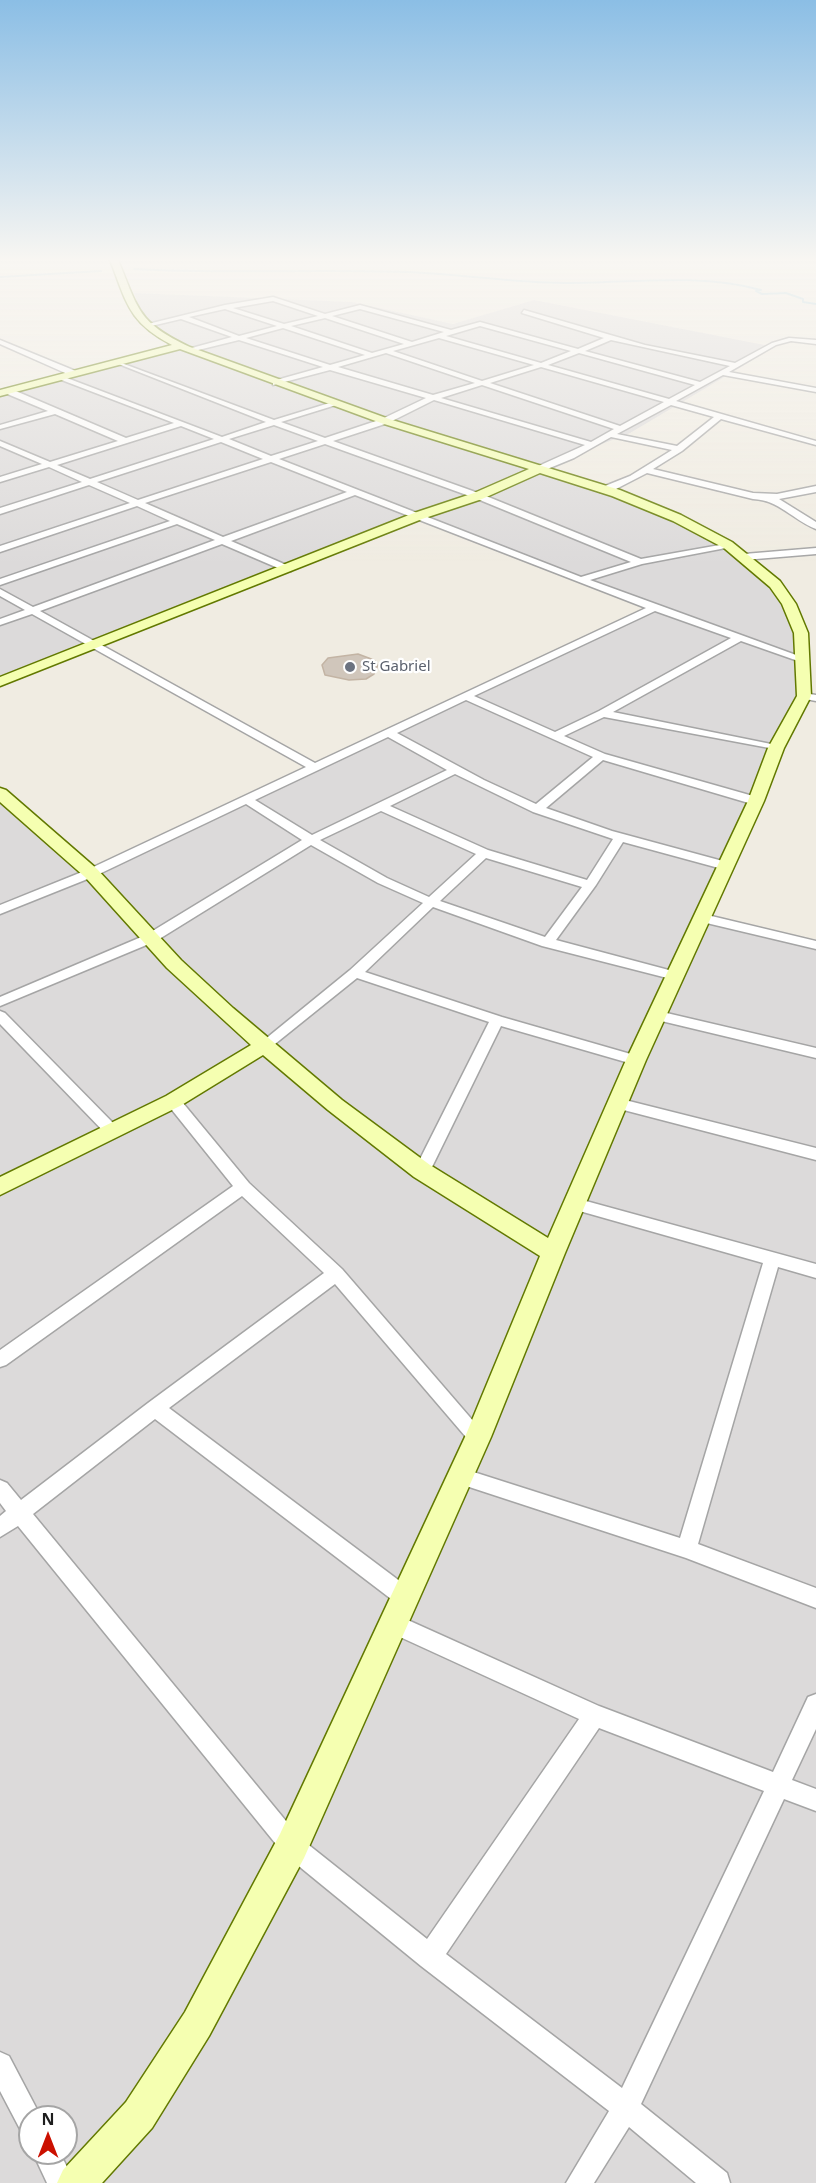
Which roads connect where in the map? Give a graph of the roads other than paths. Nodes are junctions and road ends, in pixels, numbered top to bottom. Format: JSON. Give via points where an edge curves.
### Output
{"nodes":[{"id":1,"x":47,"y":362,"type":"edge"},
{"id":2,"x":118,"y":362,"type":"joint"},
{"id":3,"x":221,"y":362,"type":"edge"},
{"id":4,"x":311,"y":362,"type":"edge"},
{"id":5,"x":346,"y":362,"type":"edge"},
{"id":6,"x":417,"y":362,"type":"edge"},
{"id":7,"x":531,"y":362,"type":"edge"},
{"id":8,"x":550,"y":362,"type":"edge"},
{"id":9,"x":621,"y":362,"type":"edge"},
{"id":10,"x":720,"y":362,"type":"edge"},
{"id":11,"x":742,"y":362,"type":"edge"},
{"id":12,"x":542,"y":365,"type":"junction"},
{"id":13,"x":736,"y":365,"type":"junction"},
{"id":14,"x":327,"y":367,"type":"junction"},
{"id":15,"x":722,"y":373,"type":"junction"},
{"id":16,"x":75,"y":374,"type":"junction"},
{"id":17,"x":62,"y":377,"type":"junction"},
{"id":18,"x":276,"y":383,"type":"junction"},
{"id":19,"x":481,"y":384,"type":"junction"},
{"id":20,"x":703,"y":385,"type":"junction"},
{"id":21,"x":814,"y":389,"type":"edge"},
{"id":22,"x":4,"y":392,"type":"edge"},
{"id":23,"x":435,"y":397,"type":"junction"},
{"id":24,"x":670,"y":402,"type":"junction"},
{"id":25,"x":333,"y":403,"type":"junction"},
{"id":26,"x":56,"y":411,"type":"junction"},
{"id":27,"x":720,"y":416,"type":"junction"},
{"id":28,"x":385,"y":421,"type":"junction"},
{"id":29,"x":273,"y":422,"type":"junction"},
{"id":30,"x":179,"y":424,"type":"junction"},
{"id":31,"x":0,"y":427,"type":"edge"},
{"id":32,"x":621,"y":429,"type":"junction"},
{"id":33,"x":610,"y":435,"type":"junction"},
{"id":34,"x":220,"y":439,"type":"junction"},
{"id":35,"x":126,"y":441,"type":"junction"},
{"id":36,"x":325,"y":441,"type":"junction"},
{"id":37,"x":0,"y":443,"type":"edge"},
{"id":38,"x":816,"y":443,"type":"edge"},
{"id":39,"x":591,"y":444,"type":"junction"},
{"id":40,"x":679,"y":449,"type":"junction"},
{"id":41,"x":272,"y":459,"type":"junction"},
{"id":42,"x":52,"y":465,"type":"junction"},
{"id":43,"x":537,"y":470,"type":"junction"},
{"id":44,"x":646,"y":470,"type":"junction"},
{"id":45,"x":0,"y":480,"type":"edge"},
{"id":46,"x":89,"y":481,"type":"junction"},
{"id":47,"x":816,"y":489,"type":"edge"},
{"id":48,"x":603,"y":490,"type":"junction"},
{"id":49,"x":356,"y":492,"type":"junction"},
{"id":50,"x":478,"y":496,"type":"junction"},
{"id":51,"x":753,"y":496,"type":"junction"},
{"id":52,"x":142,"y":503,"type":"junction"},
{"id":53,"x":0,"y":511,"type":"edge"},
{"id":54,"x":418,"y":516,"type":"junction"},
{"id":55,"x":180,"y":520,"type":"junction"},
{"id":56,"x":816,"y":526,"type":"edge"},
{"id":57,"x":221,"y":540,"type":"junction"},
{"id":58,"x":0,"y":549,"type":"edge"},
{"id":59,"x":736,"y":551,"type":"junction"},
{"id":60,"x":816,"y":551,"type":"edge"},
{"id":61,"x":640,"y":562,"type":"junction"},
{"id":62,"x":288,"y":568,"type":"junction"},
{"id":63,"x":584,"y":579,"type":"junction"},
{"id":64,"x":0,"y":582,"type":"edge"},
{"id":65,"x":0,"y":592,"type":"edge"},
{"id":66,"x":657,"y":606,"type":"junction"},
{"id":67,"x":32,"y":610,"type":"junction"},
{"id":68,"x":0,"y":622,"type":"edge"},
{"id":69,"x":739,"y":638,"type":"junction"},
{"id":70,"x":94,"y":645,"type":"junction"},
{"id":71,"x":807,"y":655,"type":"edge"},
{"id":72,"x":0,"y":682,"type":"edge"},
{"id":73,"x":465,"y":696,"type":"junction"},
{"id":74,"x":810,"y":697,"type":"edge"},
{"id":75,"x":603,"y":713,"type":"junction"},
{"id":76,"x":387,"y":732,"type":"junction"},
{"id":77,"x":555,"y":736,"type":"junction"},
{"id":78,"x":776,"y":748,"type":"junction"},
{"id":79,"x":601,"y":756,"type":"junction"},
{"id":80,"x":314,"y":767,"type":"junction"},
{"id":81,"x":455,"y":770,"type":"junction"},
{"id":82,"x":0,"y":793,"type":"edge"},
{"id":83,"x":247,"y":800,"type":"junction"},
{"id":84,"x":756,"y":801,"type":"junction"},
{"id":85,"x":380,"y":806,"type":"junction"},
{"id":86,"x":537,"y":809,"type":"junction"},
{"id":87,"x":619,"y":839,"type":"junction"},
{"id":88,"x":311,"y":840,"type":"junction"},
{"id":89,"x":484,"y":853,"type":"junction"},
{"id":90,"x":726,"y":866,"type":"junction"},
{"id":91,"x":91,"y":873,"type":"junction"},
{"id":92,"x":590,"y":885,"type":"junction"},
{"id":93,"x":430,"y":901,"type":"junction"},
{"id":94,"x":0,"y":910,"type":"edge"},
{"id":95,"x":703,"y":918,"type":"junction"},
{"id":96,"x":150,"y":938,"type":"junction"},
{"id":97,"x":547,"y":943,"type":"junction"},
{"id":98,"x":816,"y":945,"type":"edge"},
{"id":99,"x":355,"y":973,"type":"junction"},
{"id":100,"x":675,"y":976,"type":"junction"},
{"id":101,"x":0,"y":1002,"type":"edge"},
{"id":102,"x":0,"y":1016,"type":"edge"},
{"id":103,"x":658,"y":1017,"type":"junction"},
{"id":104,"x":497,"y":1020,"type":"junction"},
{"id":105,"x":265,"y":1045,"type":"junction"},
{"id":106,"x":816,"y":1053,"type":"edge"},
{"id":107,"x":636,"y":1060,"type":"junction"},
{"id":108,"x":173,"y":1101,"type":"junction"},
{"id":109,"x":617,"y":1104,"type":"junction"},
{"id":110,"x":112,"y":1131,"type":"junction"},
{"id":111,"x":816,"y":1154,"type":"edge"},
{"id":112,"x":422,"y":1171,"type":"junction"},
{"id":113,"x":0,"y":1187,"type":"edge"},
{"id":114,"x":243,"y":1187,"type":"junction"},
{"id":115,"x":575,"y":1204,"type":"junction"},
{"id":116,"x":553,"y":1252,"type":"junction"},
{"id":117,"x":772,"y":1259,"type":"junction"},
{"id":118,"x":816,"y":1271,"type":"edge"},
{"id":119,"x":336,"y":1274,"type":"junction"},
{"id":120,"x":0,"y":1360,"type":"edge"},
{"id":121,"x":155,"y":1408,"type":"junction"},
{"id":122,"x":478,"y":1437,"type":"junction"},
{"id":123,"x":461,"y":1476,"type":"junction"},
{"id":124,"x":0,"y":1489,"type":"edge"},
{"id":125,"x":19,"y":1514,"type":"junction"},
{"id":126,"x":0,"y":1528,"type":"edge"},
{"id":127,"x":687,"y":1549,"type":"junction"},
{"id":128,"x":406,"y":1598,"type":"junction"},
{"id":129,"x":816,"y":1598,"type":"edge"},
{"id":130,"x":394,"y":1624,"type":"junction"},
{"id":131,"x":816,"y":1705,"type":"edge"},
{"id":132,"x":595,"y":1715,"type":"junction"},
{"id":133,"x":778,"y":1785,"type":"junction"},
{"id":134,"x":816,"y":1800,"type":"edge"},
{"id":135,"x":292,"y":1846,"type":"junction"},
{"id":136,"x":430,"y":1957,"type":"junction"},
{"id":137,"x":0,"y":2065,"type":"edge"},
{"id":138,"x":21,"y":2105,"type":"edge"},
{"id":139,"x":626,"y":2108,"type":"junction"},
{"id":140,"x":52,"y":2165,"type":"edge"},
{"id":141,"x":62,"y":2183,"type":"edge"},
{"id":142,"x":76,"y":2183,"type":"edge"},
{"id":143,"x":579,"y":2183,"type":"edge"},
{"id":144,"x":717,"y":2183,"type":"edge"}],
"edges":[{"from":1,"to":16,"type":"street"},
{"from":2,"to":16,"type":"street"},
{"from":2,"to":29,"type":"street"},
{"from":3,"to":18,"type":"street"},
{"from":4,"to":14,"type":"street"},
{"from":5,"to":14,"type":"street"},
{"from":6,"to":19,"type":"street"},
{"from":7,"to":12,"type":"street"},
{"from":8,"to":12,"type":"street"},
{"from":9,"to":20,"type":"street"},
{"from":10,"to":13,"type":"street"},
{"from":11,"to":13,"type":"street"},
{"from":12,"to":19,"type":"street"},
{"from":12,"to":24,"type":"street"},
{"from":13,"to":15,"type":"street"},
{"from":14,"to":18,"type":"street"},
{"from":14,"to":23,"type":"street"},
{"from":15,"to":20,"type":"street"},
{"from":15,"to":21,"type":"street"},
{"from":16,"to":17,"type":"street"},
{"from":17,"to":22,"type":"street"},
{"from":17,"to":30,"type":"street"},
{"from":18,"to":25,"type":"street"},
{"from":19,"to":23,"type":"street"},
{"from":19,"to":32,"type":"street"},
{"from":20,"to":24,"type":"street"},
{"from":22,"to":26,"type":"street"},
{"from":23,"to":28,"type":"street"},
{"from":23,"to":39,"type":"street"},
{"from":24,"to":27,"type":"street"},
{"from":24,"to":32,"type":"street"},
{"from":25,"to":28,"type":"street"},
{"from":25,"to":29,"type":"street"},
{"from":26,"to":31,"type":"street"},
{"from":26,"to":35,"type":"street"},
{"from":27,"to":38,"type":"street"},
{"from":27,"to":40,"type":"street"},
{"from":28,"to":36,"type":"street"},
{"from":28,"to":43,"type":"street"},
{"from":29,"to":34,"type":"street"},
{"from":29,"to":36,"type":"street"},
{"from":30,"to":34,"type":"street"},
{"from":30,"to":35,"type":"street"},
{"from":32,"to":33,"type":"street"},
{"from":33,"to":39,"type":"street"},
{"from":33,"to":40,"type":"street"},
{"from":34,"to":41,"type":"street"},
{"from":34,"to":46,"type":"street"},
{"from":35,"to":42,"type":"street"},
{"from":36,"to":41,"type":"street"},
{"from":36,"to":50,"type":"street"},
{"from":37,"to":42,"type":"street"},
{"from":39,"to":43,"type":"street"},
{"from":40,"to":44,"type":"street"},
{"from":41,"to":49,"type":"street"},
{"from":41,"to":52,"type":"street"},
{"from":42,"to":45,"type":"street"},
{"from":42,"to":46,"type":"street"},
{"from":43,"to":48,"type":"street"},
{"from":43,"to":50,"type":"street"},
{"from":44,"to":48,"type":"street"},
{"from":44,"to":51,"type":"street"},
{"from":46,"to":52,"type":"street"},
{"from":46,"to":53,"type":"street"},
{"from":47,"to":51,"type":"street","via":[[777,497]]},
{"from":48,"to":59,"type":"street","via":[[676,518]]},
{"from":49,"to":54,"type":"street"},
{"from":49,"to":57,"type":"street"},
{"from":50,"to":54,"type":"street"},
{"from":50,"to":61,"type":"street"},
{"from":51,"to":56,"type":"street","via":[[780,502]]},
{"from":52,"to":55,"type":"street"},
{"from":52,"to":58,"type":"street"},
{"from":54,"to":62,"type":"street"},
{"from":54,"to":63,"type":"street"},
{"from":55,"to":57,"type":"street"},
{"from":55,"to":64,"type":"street"},
{"from":57,"to":62,"type":"street"},
{"from":57,"to":67,"type":"street"},
{"from":59,"to":60,"type":"street"},
{"from":59,"to":61,"type":"street"},
{"from":59,"to":71,"type":"street","via":[[775,584],[789,604]]},
{"from":61,"to":63,"type":"street"},
{"from":62,"to":70,"type":"street"},
{"from":63,"to":66,"type":"street"},
{"from":65,"to":67,"type":"street"},
{"from":66,"to":69,"type":"street"},
{"from":66,"to":73,"type":"street"},
{"from":67,"to":68,"type":"street"},
{"from":67,"to":70,"type":"street"},
{"from":69,"to":71,"type":"street"},
{"from":69,"to":75,"type":"street"},
{"from":70,"to":72,"type":"street"},
{"from":70,"to":80,"type":"street"},
{"from":71,"to":74,"type":"street"},
{"from":73,"to":76,"type":"street"},
{"from":73,"to":77,"type":"street"},
{"from":74,"to":78,"type":"street"},
{"from":75,"to":77,"type":"street"},
{"from":75,"to":78,"type":"street"},
{"from":76,"to":80,"type":"street"},
{"from":76,"to":81,"type":"street"},
{"from":77,"to":79,"type":"street"},
{"from":78,"to":84,"type":"street"},
{"from":79,"to":84,"type":"street"},
{"from":79,"to":86,"type":"street"},
{"from":80,"to":83,"type":"street"},
{"from":81,"to":85,"type":"street"},
{"from":81,"to":86,"type":"street"},
{"from":82,"to":91,"type":"street"},
{"from":83,"to":88,"type":"street"},
{"from":83,"to":91,"type":"street"},
{"from":84,"to":90,"type":"street"},
{"from":85,"to":88,"type":"street"},
{"from":85,"to":89,"type":"street"},
{"from":86,"to":87,"type":"street"},
{"from":87,"to":90,"type":"street"},
{"from":87,"to":92,"type":"street"},
{"from":88,"to":93,"type":"street"},
{"from":88,"to":96,"type":"street"},
{"from":89,"to":92,"type":"street"},
{"from":89,"to":93,"type":"street"},
{"from":90,"to":95,"type":"street"},
{"from":91,"to":94,"type":"street"},
{"from":91,"to":96,"type":"street"},
{"from":92,"to":97,"type":"street"},
{"from":93,"to":97,"type":"street"},
{"from":93,"to":99,"type":"street"},
{"from":95,"to":98,"type":"street"},
{"from":95,"to":100,"type":"street"},
{"from":96,"to":101,"type":"street"},
{"from":96,"to":105,"type":"street","via":[[226,1013]]},
{"from":97,"to":100,"type":"street"},
{"from":99,"to":104,"type":"street"},
{"from":99,"to":105,"type":"street"},
{"from":100,"to":103,"type":"street"},
{"from":102,"to":110,"type":"street"},
{"from":103,"to":106,"type":"street"},
{"from":103,"to":107,"type":"street"},
{"from":104,"to":107,"type":"street"},
{"from":104,"to":112,"type":"street"},
{"from":105,"to":108,"type":"street"},
{"from":105,"to":112,"type":"street"},
{"from":107,"to":109,"type":"street"},
{"from":108,"to":110,"type":"street"},
{"from":108,"to":114,"type":"street"},
{"from":109,"to":111,"type":"street"},
{"from":109,"to":115,"type":"street"},
{"from":110,"to":113,"type":"street"},
{"from":112,"to":116,"type":"street"},
{"from":114,"to":119,"type":"street"},
{"from":114,"to":120,"type":"street"},
{"from":115,"to":116,"type":"street"},
{"from":115,"to":117,"type":"street"},
{"from":116,"to":122,"type":"street"},
{"from":117,"to":118,"type":"street"},
{"from":117,"to":127,"type":"street"},
{"from":119,"to":121,"type":"street"},
{"from":119,"to":122,"type":"street"},
{"from":121,"to":125,"type":"street"},
{"from":121,"to":128,"type":"street"},
{"from":122,"to":123,"type":"street"},
{"from":123,"to":127,"type":"street"},
{"from":123,"to":128,"type":"street"},
{"from":124,"to":125,"type":"street"},
{"from":125,"to":126,"type":"street"},
{"from":125,"to":135,"type":"street"},
{"from":127,"to":129,"type":"street"},
{"from":128,"to":130,"type":"street"},
{"from":130,"to":132,"type":"street"},
{"from":130,"to":135,"type":"street"},
{"from":131,"to":133,"type":"street"},
{"from":132,"to":133,"type":"street"},
{"from":132,"to":136,"type":"street"},
{"from":133,"to":134,"type":"street"},
{"from":133,"to":139,"type":"street"},
{"from":135,"to":136,"type":"street"},
{"from":135,"to":142,"type":"street","via":[[197,2024],[139,2115]]},
{"from":136,"to":139,"type":"street"},
{"from":137,"to":138,"type":"street"},
{"from":139,"to":143,"type":"street"},
{"from":139,"to":144,"type":"street"},
{"from":140,"to":141,"type":"street"}]}
